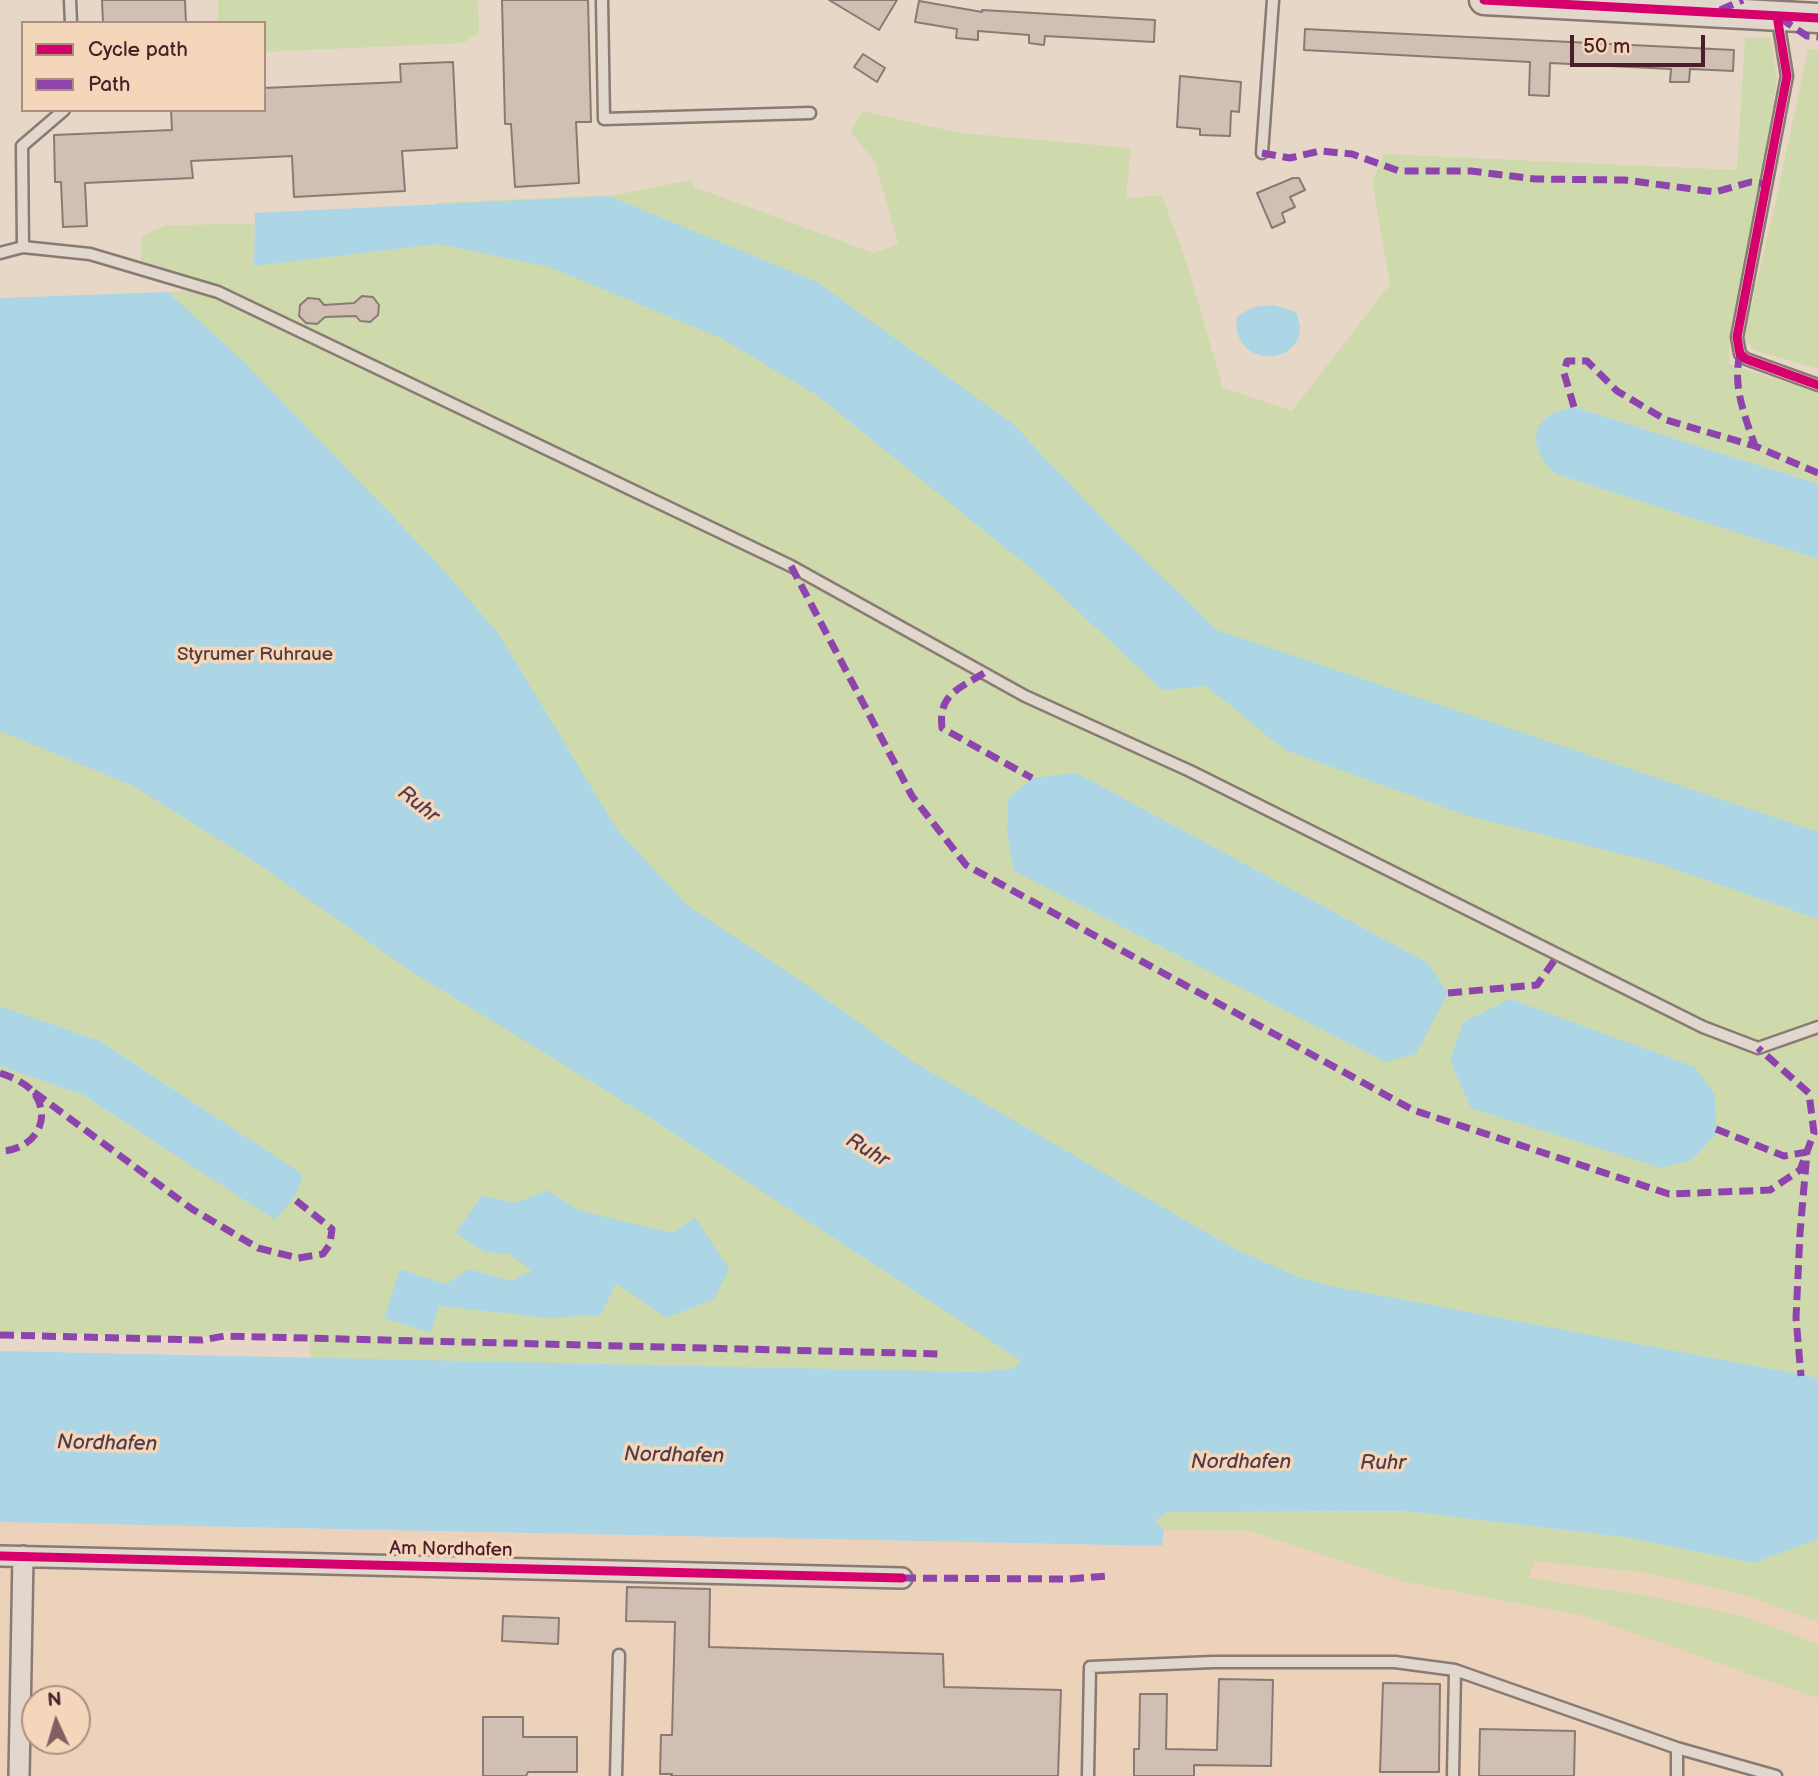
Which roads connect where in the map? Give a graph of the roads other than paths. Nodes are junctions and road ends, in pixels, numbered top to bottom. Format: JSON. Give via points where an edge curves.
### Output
{"nodes":[{"id":1,"x":70,"y":0,"type":"edge"},
{"id":2,"x":602,"y":0,"type":"edge"},
{"id":3,"x":1273,"y":0,"type":"edge"},
{"id":4,"x":1484,"y":0,"type":"edge"},
{"id":5,"x":1749,"y":7,"type":"edge"},
{"id":6,"x":1777,"y":16,"type":"junction"},
{"id":7,"x":1818,"y":18,"type":"edge"},
{"id":8,"x":71,"y":21,"type":"edge"},
{"id":9,"x":62,"y":112,"type":"edge"},
{"id":10,"x":810,"y":113,"type":"dead end"},
{"id":11,"x":1262,"y":153,"type":"dead end"},
{"id":12,"x":23,"y":247,"type":"junction"},
{"id":13,"x":0,"y":253,"type":"edge"},
{"id":14,"x":1818,"y":385,"type":"edge"},
{"id":15,"x":1818,"y":1027,"type":"edge"},
{"id":16,"x":0,"y":1556,"type":"edge"},
{"id":17,"x":23,"y":1556,"type":"junction"},
{"id":18,"x":902,"y":1578,"type":"dead end"},
{"id":19,"x":619,"y":1656,"type":"dead end"},
{"id":20,"x":1455,"y":1670,"type":"junction"},
{"id":21,"x":1677,"y":1748,"type":"junction"},
{"id":22,"x":19,"y":1776,"type":"edge"},
{"id":23,"x":616,"y":1776,"type":"edge"},
{"id":24,"x":1088,"y":1776,"type":"edge"},
{"id":25,"x":1453,"y":1776,"type":"edge"},
{"id":26,"x":1677,"y":1776,"type":"edge"},
{"id":27,"x":1776,"y":1776,"type":"edge"}],
"edges":[{"from":1,"to":8,"type":"lane"},
{"from":2,"to":10,"type":"lane","via":[[604,120]]},
{"from":3,"to":11,"type":"lane"},
{"from":4,"to":5,"type":"main road"},
{"from":5,"to":6,"type":"main road"},
{"from":6,"to":7,"type":"main road"},
{"from":6,"to":14,"type":"lane","via":[[1787,76],[1737,337],[1740,354],[1754,363]]},
{"from":9,"to":12,"type":"lane","via":[[22,146]]},
{"from":12,"to":13,"type":"lane"},
{"from":12,"to":15,"type":"lane","via":[[90,254],[218,292],[791,566],[1025,696],[1190,771],[1703,1027],[1758,1048]]},
{"from":16,"to":17,"type":"street","name":"Am Nordhafen"},
{"from":17,"to":18,"type":"street","name":"Am Nordhafen"},
{"from":17,"to":22,"type":"street"},
{"from":19,"to":23,"type":"lane"},
{"from":20,"to":21,"type":"lane"},
{"from":20,"to":24,"type":"lane","via":[[1395,1662],[1090,1667]]},
{"from":20,"to":25,"type":"lane"},
{"from":21,"to":26,"type":"lane"},
{"from":21,"to":27,"type":"lane"}]}
